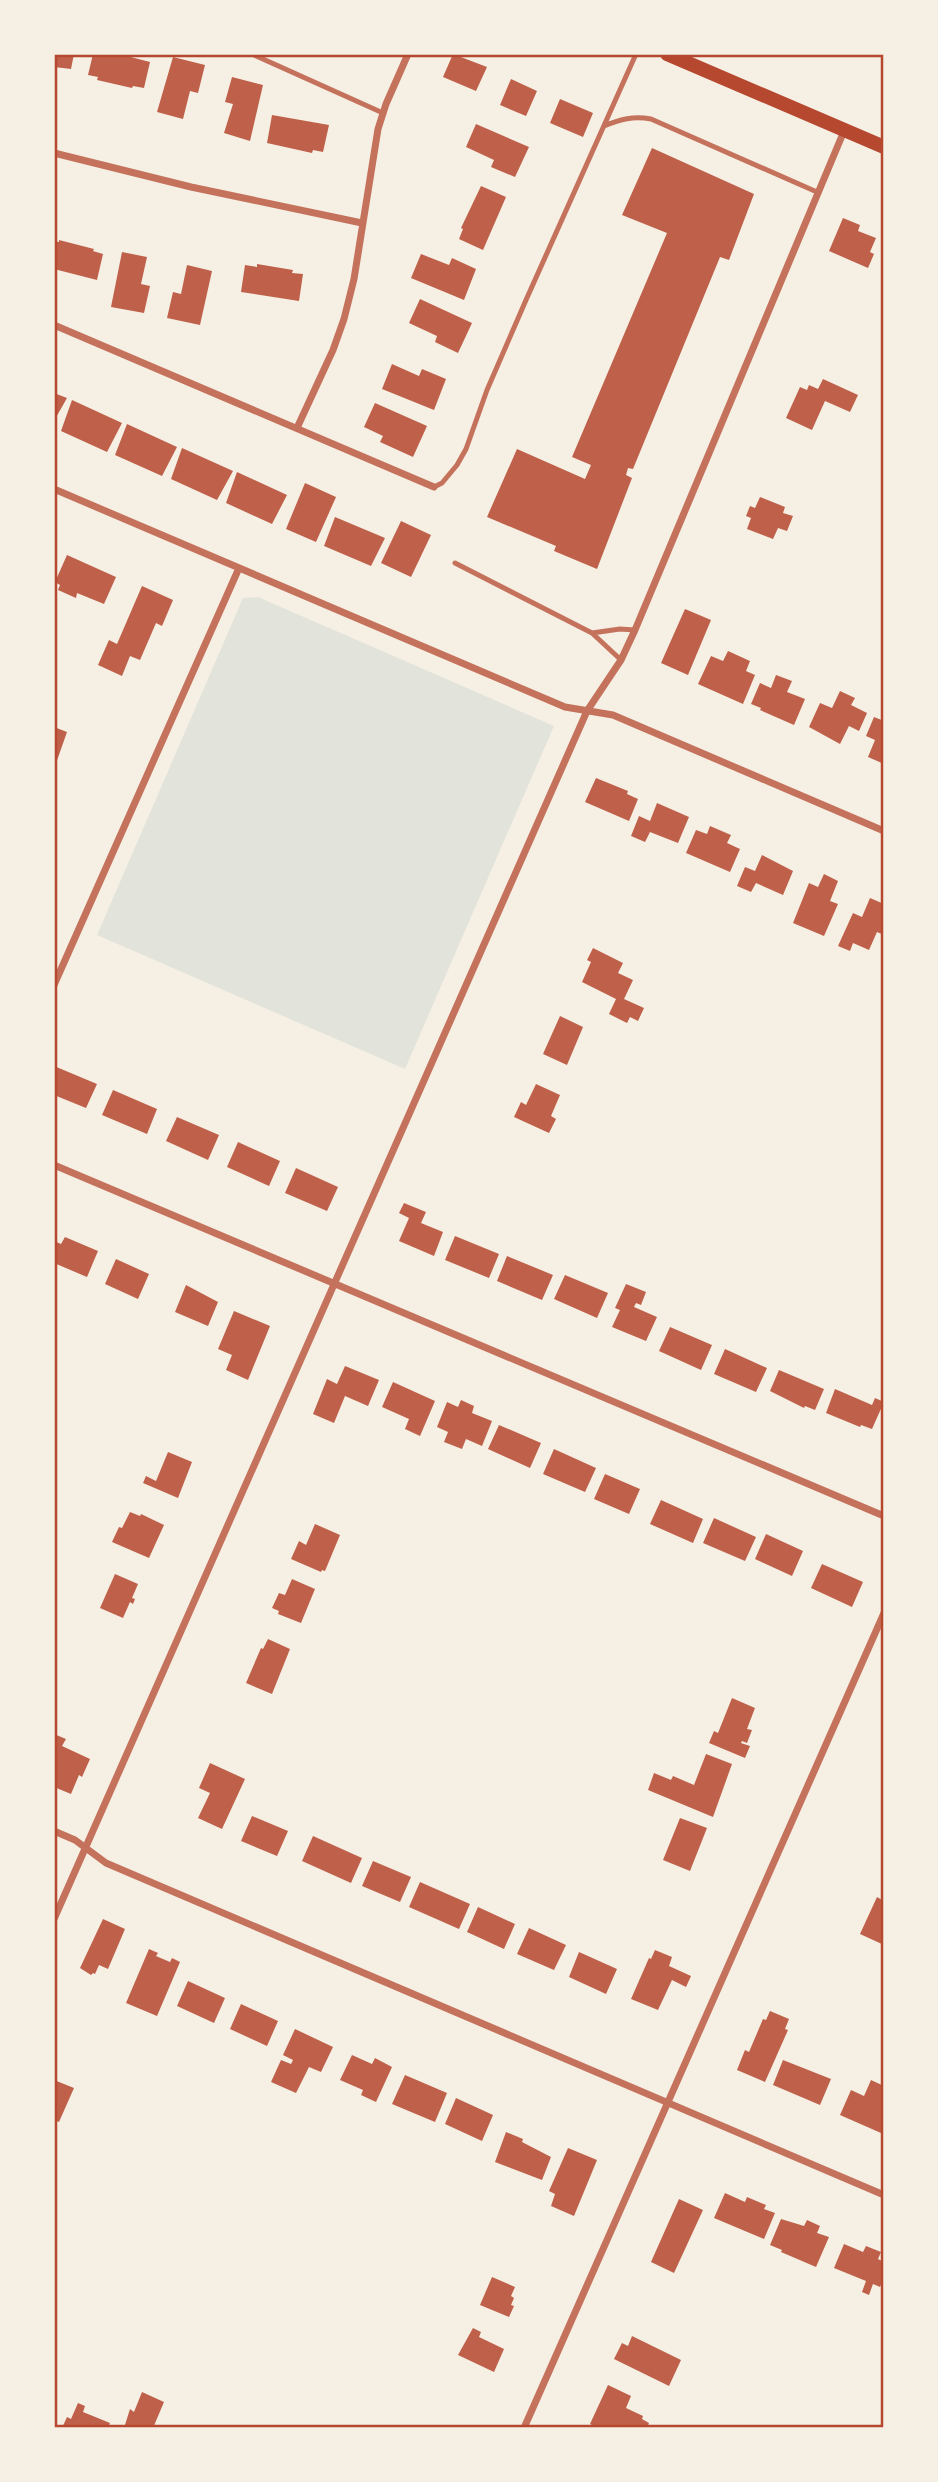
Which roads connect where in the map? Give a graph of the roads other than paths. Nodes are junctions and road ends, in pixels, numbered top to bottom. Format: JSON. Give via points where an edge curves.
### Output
{"nodes":[{"id":1,"x":252,"y":54,"type":"edge"},
{"id":2,"x":408,"y":54,"type":"edge"},
{"id":3,"x":636,"y":54,"type":"edge"},
{"id":4,"x":667,"y":54,"type":"edge"},
{"id":5,"x":383,"y":113,"type":"junction"},
{"id":6,"x":604,"y":126,"type":"junction"},
{"id":7,"x":844,"y":130,"type":"junction"},
{"id":8,"x":884,"y":147,"type":"edge"},
{"id":9,"x":54,"y":153,"type":"edge"},
{"id":10,"x":817,"y":192,"type":"junction"},
{"id":11,"x":362,"y":223,"type":"junction"},
{"id":12,"x":54,"y":325,"type":"edge"},
{"id":13,"x":297,"y":428,"type":"junction"},
{"id":14,"x":434,"y":487,"type":"joint"},
{"id":15,"x":54,"y":489,"type":"edge"},
{"id":16,"x":455,"y":563,"type":"dead end"},
{"id":17,"x":239,"y":568,"type":"junction"},
{"id":18,"x":635,"y":630,"type":"junction"},
{"id":19,"x":592,"y":633,"type":"junction"},
{"id":20,"x":621,"y":660,"type":"junction"},
{"id":21,"x":587,"y":710,"type":"junction"},
{"id":22,"x":884,"y":831,"type":"edge"},
{"id":23,"x":54,"y":985,"type":"edge"},
{"id":24,"x":54,"y":1165,"type":"edge"},
{"id":25,"x":335,"y":1284,"type":"junction"},
{"id":26,"x":884,"y":1516,"type":"edge"},
{"id":27,"x":884,"y":1613,"type":"edge"},
{"id":28,"x":54,"y":1831,"type":"edge"},
{"id":29,"x":85,"y":1849,"type":"junction"},
{"id":30,"x":54,"y":1919,"type":"edge"},
{"id":31,"x":669,"y":2103,"type":"junction"},
{"id":32,"x":884,"y":2194,"type":"edge"},
{"id":33,"x":524,"y":2428,"type":"edge"}],
"edges":[{"from":1,"to":5,"type":"lane"},
{"from":2,"to":5,"type":"street"},
{"from":3,"to":6,"type":"lane"},
{"from":4,"to":7,"type":"main road"},
{"from":5,"to":11,"type":"street"},
{"from":6,"to":10,"type":"lane","via":[[635,116],[651,119]]},
{"from":6,"to":14,"type":"lane","via":[[487,390],[466,449],[442,483]]},
{"from":7,"to":8,"type":"main road"},
{"from":7,"to":10,"type":"street"},
{"from":9,"to":11,"type":"street"},
{"from":10,"to":18,"type":"street"},
{"from":11,"to":13,"type":"street","via":[[344,319]]},
{"from":12,"to":13,"type":"street"},
{"from":13,"to":14,"type":"street"},
{"from":15,"to":17,"type":"street"},
{"from":16,"to":19,"type":"lane"},
{"from":17,"to":21,"type":"street","via":[[565,707]]},
{"from":17,"to":23,"type":"street"},
{"from":18,"to":19,"type":"lane"},
{"from":18,"to":20,"type":"street"},
{"from":19,"to":20,"type":"lane"},
{"from":20,"to":21,"type":"street"},
{"from":21,"to":22,"type":"street","via":[[613,715]]},
{"from":21,"to":25,"type":"street"},
{"from":24,"to":25,"type":"street"},
{"from":25,"to":26,"type":"street"},
{"from":25,"to":29,"type":"street"},
{"from":27,"to":31,"type":"street"},
{"from":28,"to":29,"type":"street"},
{"from":29,"to":30,"type":"street"},
{"from":29,"to":31,"type":"street","via":[[106,1863]]},
{"from":31,"to":32,"type":"street"},
{"from":31,"to":33,"type":"street"}]}
